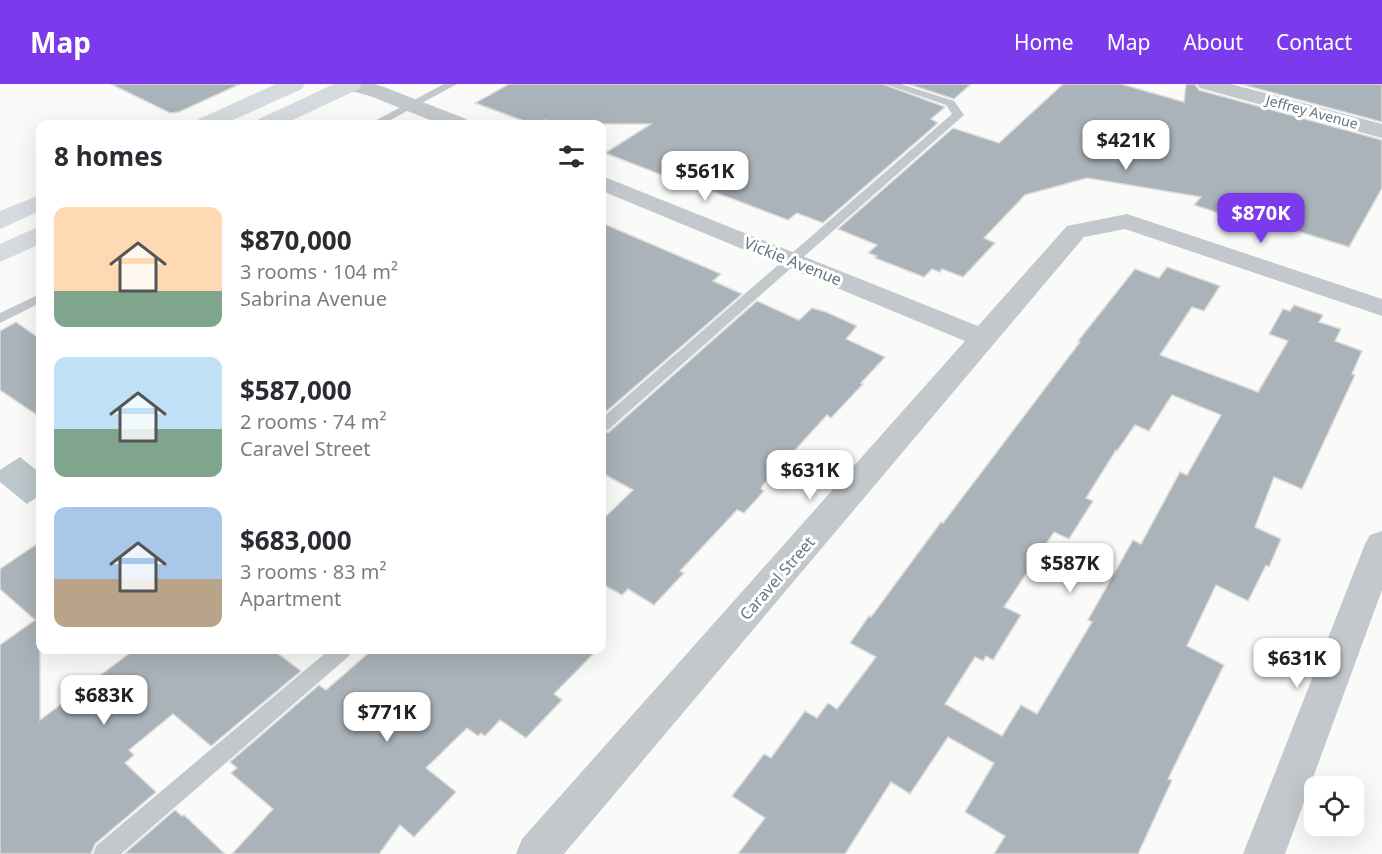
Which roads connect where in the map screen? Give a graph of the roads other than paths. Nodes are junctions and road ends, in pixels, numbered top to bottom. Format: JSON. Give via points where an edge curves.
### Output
{"nodes":[{"id":1,"x":294,"y":84,"type":"edge"},
{"id":2,"x":349,"y":84,"type":"edge"},
{"id":3,"x":890,"y":84,"type":"edge"},
{"id":4,"x":1207,"y":84,"type":"edge"},
{"id":5,"x":450,"y":85,"type":"edge"},
{"id":6,"x":411,"y":105,"type":"junction"},
{"id":7,"x":216,"y":120,"type":"edge"},
{"id":8,"x":275,"y":120,"type":"edge"},
{"id":9,"x":383,"y":120,"type":"edge"},
{"id":10,"x":448,"y":120,"type":"edge"},
{"id":11,"x":1382,"y":131,"type":"edge"},
{"id":12,"x":606,"y":185,"type":"edge"},
{"id":13,"x":36,"y":204,"type":"edge"},
{"id":14,"x":0,"y":221,"type":"edge"},
{"id":15,"x":36,"y":236,"type":"edge"},
{"id":16,"x":0,"y":254,"type":"edge"},
{"id":17,"x":793,"y":261,"type":"junction"},
{"id":18,"x":36,"y":300,"type":"edge"},
{"id":19,"x":1382,"y":308,"type":"edge"},
{"id":20,"x":0,"y":319,"type":"edge"},
{"id":21,"x":985,"y":339,"type":"junction"},
{"id":22,"x":606,"y":423,"type":"edge"},
{"id":23,"x":1382,"y":543,"type":"edge"},
{"id":24,"x":337,"y":654,"type":"edge"},
{"id":25,"x":104,"y":854,"type":"edge"},
{"id":26,"x":537,"y":854,"type":"edge"},
{"id":27,"x":1264,"y":854,"type":"edge"}],
"edges":[{"from":1,"to":7,"type":"main road"},
{"from":2,"to":6,"type":"street"},
{"from":2,"to":8,"type":"main road"},
{"from":3,"to":17,"type":"lane","via":[[950,103],[958,115]]},
{"from":4,"to":11,"type":"street","name":"Jeffrey Avenue"},
{"from":5,"to":6,"type":"lane"},
{"from":6,"to":9,"type":"lane"},
{"from":6,"to":10,"type":"street"},
{"from":12,"to":17,"type":"street","name":"Vickie Avenue"},
{"from":13,"to":14,"type":"main road"},
{"from":15,"to":16,"type":"main road"},
{"from":17,"to":21,"type":"street","name":"Vickie Avenue"},
{"from":17,"to":22,"type":"lane"},
{"from":18,"to":20,"type":"lane"},
{"from":19,"to":21,"type":"street","name":"Caravel Street","via":[[1127,221],[1076,231]]},
{"from":21,"to":26,"type":"street","name":"Caravel Street"},
{"from":23,"to":27,"type":"street"},
{"from":24,"to":25,"type":"lane"}]}
